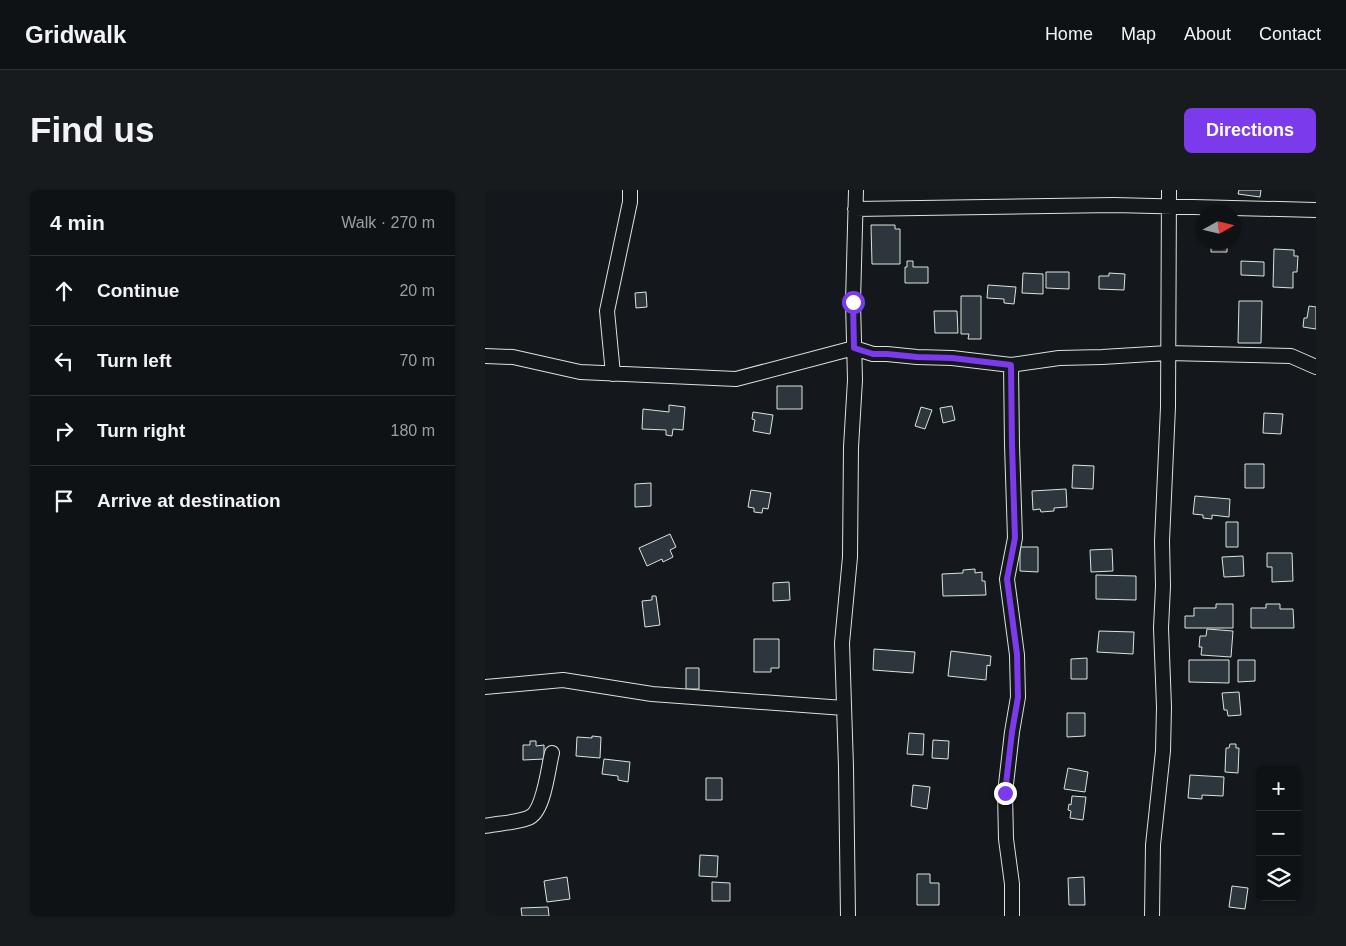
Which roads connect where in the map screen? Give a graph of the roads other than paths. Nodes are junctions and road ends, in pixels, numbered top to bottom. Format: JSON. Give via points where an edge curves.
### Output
{"nodes":[{"id":1,"x":630,"y":190,"type":"edge"},
{"id":2,"x":856,"y":190,"type":"edge"},
{"id":3,"x":1169,"y":190,"type":"edge"},
{"id":4,"x":1169,"y":205,"type":"junction"},
{"id":5,"x":855,"y":209,"type":"junction"},
{"id":6,"x":1316,"y":210,"type":"edge"},
{"id":7,"x":854,"y":348,"type":"junction"},
{"id":8,"x":1168,"y":354,"type":"junction"},
{"id":9,"x":485,"y":356,"type":"edge"},
{"id":10,"x":1011,"y":365,"type":"junction"},
{"id":11,"x":1316,"y":367,"type":"edge"},
{"id":12,"x":613,"y":374,"type":"junction"},
{"id":13,"x":485,"y":687,"type":"edge"},
{"id":14,"x":844,"y":708,"type":"junction"},
{"id":15,"x":552,"y":753,"type":"dead end"},
{"id":16,"x":485,"y":826,"type":"edge"},
{"id":17,"x":848,"y":916,"type":"edge"},
{"id":18,"x":1012,"y":916,"type":"edge"},
{"id":19,"x":1151,"y":916,"type":"edge"}],
"edges":[{"from":1,"to":12,"type":"street","via":[[607,311]]},
{"from":2,"to":5,"type":"street"},
{"from":3,"to":4,"type":"street"},
{"from":4,"to":5,"type":"street"},
{"from":4,"to":6,"type":"street"},
{"from":4,"to":8,"type":"street"},
{"from":5,"to":7,"type":"street"},
{"from":7,"to":10,"type":"street","via":[[873,354]]},
{"from":7,"to":12,"type":"street","via":[[736,379]]},
{"from":7,"to":14,"type":"street","via":[[850,557],[842,643]]},
{"from":8,"to":10,"type":"street","via":[[1059,358]]},
{"from":8,"to":11,"type":"street","via":[[1291,356]]},
{"from":8,"to":19,"type":"street","via":[[1162,541],[1163,751],[1153,845]]},
{"from":9,"to":12,"type":"street","via":[[513,357],[580,372]]},
{"from":10,"to":18,"type":"street","via":[[1015,538],[1007,579],[1017,654],[1018,697],[1005,793]]},
{"from":13,"to":14,"type":"street","via":[[563,680],[652,694]]},
{"from":14,"to":17,"type":"street"},
{"from":15,"to":16,"type":"street","via":[[538,810],[530,818]]}]}
